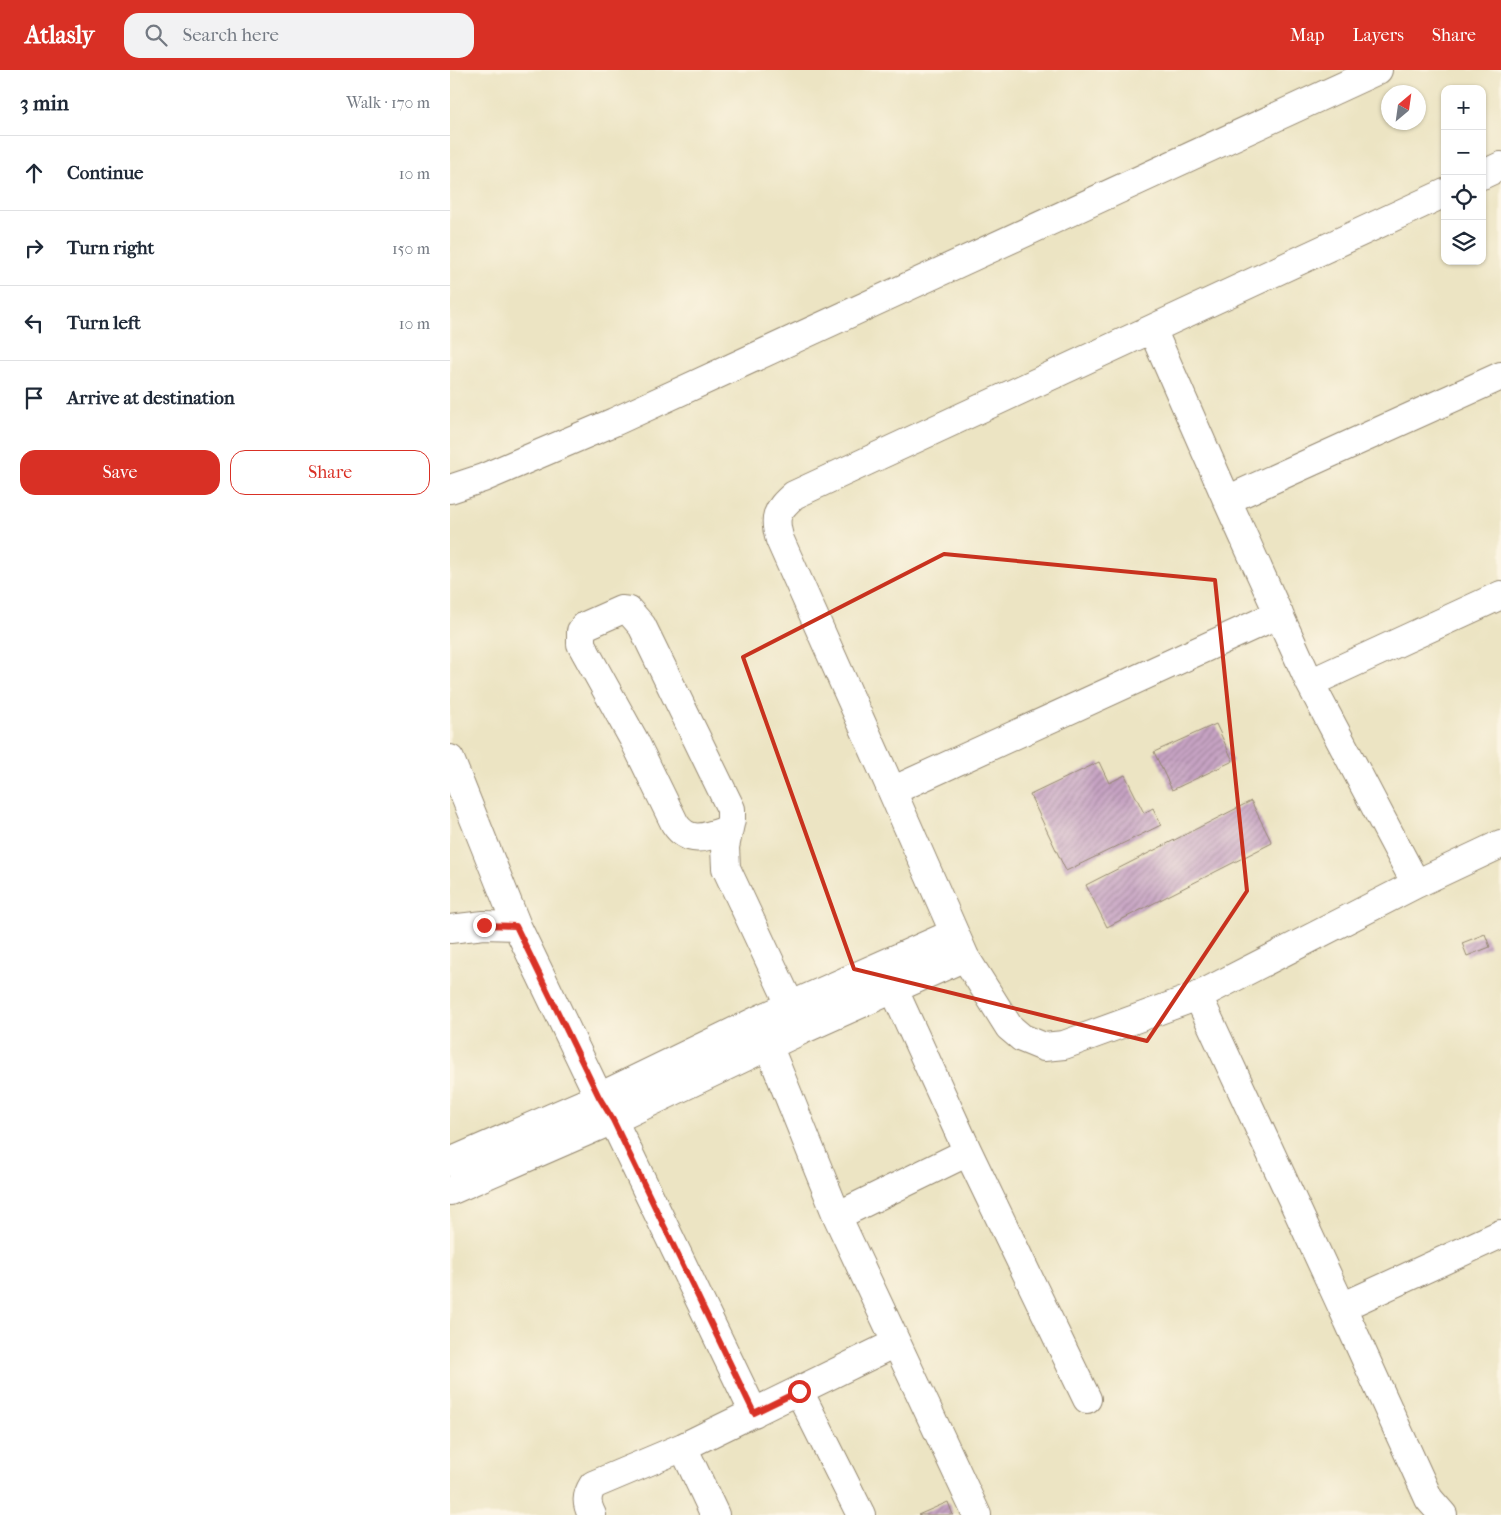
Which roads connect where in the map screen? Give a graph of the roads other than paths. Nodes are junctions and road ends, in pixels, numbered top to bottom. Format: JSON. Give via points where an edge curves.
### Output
{"nodes":[{"id":1,"x":1378,"y":70,"type":"edge"},
{"id":2,"x":1501,"y":166,"type":"edge"},
{"id":3,"x":1486,"y":173,"type":"edge"},
{"id":4,"x":1441,"y":194,"type":"edge"},
{"id":5,"x":1152,"y":329,"type":"junction"},
{"id":6,"x":1501,"y":376,"type":"edge"},
{"id":7,"x":450,"y":489,"type":"edge"},
{"id":8,"x":1227,"y":500,"type":"junction"},
{"id":9,"x":1501,"y":596,"type":"edge"},
{"id":10,"x":1279,"y":614,"type":"junction"},
{"id":11,"x":1310,"y":683,"type":"junction"},
{"id":12,"x":450,"y":759,"type":"edge"},
{"id":13,"x":892,"y":791,"type":"junction"},
{"id":14,"x":727,"y":830,"type":"junction"},
{"id":15,"x":1501,"y":844,"type":"edge"},
{"id":16,"x":1416,"y":884,"type":"junction"},
{"id":17,"x":516,"y":926,"type":"junction"},
{"id":18,"x":450,"y":928,"type":"edge"},
{"id":19,"x":960,"y":945,"type":"junction"},
{"id":20,"x":881,"y":966,"type":"junction"},
{"id":21,"x":894,"y":990,"type":"junction"},
{"id":22,"x":1198,"y":996,"type":"junction"},
{"id":23,"x":797,"y":1018,"type":"junction"},
{"id":24,"x":758,"y":1020,"type":"junction"},
{"id":25,"x":769,"y":1046,"type":"junction"},
{"id":26,"x":606,"y":1108,"type":"junction"},
{"id":27,"x":968,"y":1152,"type":"junction"},
{"id":28,"x":450,"y":1162,"type":"edge"},
{"id":29,"x":450,"y":1191,"type":"edge"},
{"id":30,"x":837,"y":1216,"type":"junction"},
{"id":31,"x":1501,"y":1234,"type":"edge"},
{"id":32,"x":1342,"y":1307,"type":"junction"},
{"id":33,"x":896,"y":1343,"type":"junction"},
{"id":34,"x":799,"y":1391,"type":"junction"},
{"id":35,"x":1087,"y":1399,"type":"dead end"},
{"id":36,"x":754,"y":1413,"type":"junction"},
{"id":37,"x":683,"y":1447,"type":"junction"},
{"id":38,"x":592,"y":1515,"type":"edge"},
{"id":39,"x":715,"y":1515,"type":"edge"},
{"id":40,"x":861,"y":1515,"type":"edge"},
{"id":41,"x":977,"y":1515,"type":"edge"},
{"id":42,"x":1443,"y":1515,"type":"edge"}],
"edges":[{"from":1,"to":7,"type":"street","via":[[614,422]]},
{"from":2,"to":3,"type":"street"},
{"from":4,"to":5,"type":"street"},
{"from":5,"to":8,"type":"street"},
{"from":5,"to":13,"type":"street","via":[[794,495],[776,515],[780,540]]},
{"from":6,"to":8,"type":"street"},
{"from":8,"to":10,"type":"street"},
{"from":9,"to":11,"type":"street"},
{"from":10,"to":11,"type":"street"},
{"from":10,"to":13,"type":"street"},
{"from":11,"to":16,"type":"street"},
{"from":12,"to":17,"type":"street"},
{"from":13,"to":19,"type":"street"},
{"from":14,"to":14,"type":"street","via":[[704,838],[695,837],[680,831],[675,824],[634,740],[581,644],[581,631],[585,626],[621,610],[629,612],[642,626],[731,809]]},
{"from":14,"to":23,"type":"street","via":[[726,868]]},
{"from":15,"to":16,"type":"street"},
{"from":16,"to":22,"type":"street"},
{"from":17,"to":18,"type":"street"},
{"from":17,"to":26,"type":"street"},
{"from":19,"to":20,"type":"street"},
{"from":19,"to":21,"type":"street"},
{"from":19,"to":22,"type":"street","via":[[1009,1027],[1022,1038],[1044,1047],[1064,1046]]},
{"from":20,"to":21,"type":"street"},
{"from":20,"to":23,"type":"street"},
{"from":21,"to":23,"type":"street"},
{"from":21,"to":27,"type":"street"},
{"from":22,"to":32,"type":"street"},
{"from":23,"to":24,"type":"street"},
{"from":23,"to":25,"type":"street"},
{"from":24,"to":25,"type":"street"},
{"from":24,"to":26,"type":"street"},
{"from":25,"to":26,"type":"street"},
{"from":25,"to":30,"type":"street"},
{"from":26,"to":28,"type":"street"},
{"from":26,"to":29,"type":"street"},
{"from":26,"to":36,"type":"street"},
{"from":27,"to":30,"type":"street"},
{"from":27,"to":35,"type":"street"},
{"from":30,"to":33,"type":"street"},
{"from":31,"to":32,"type":"street"},
{"from":32,"to":42,"type":"street","via":[[1429,1499]]},
{"from":33,"to":34,"type":"street"},
{"from":33,"to":41,"type":"street"},
{"from":34,"to":36,"type":"street"},
{"from":34,"to":40,"type":"street"},
{"from":36,"to":37,"type":"street"},
{"from":37,"to":38,"type":"street","via":[[593,1485],[587,1494]]},
{"from":37,"to":39,"type":"street"}]}
